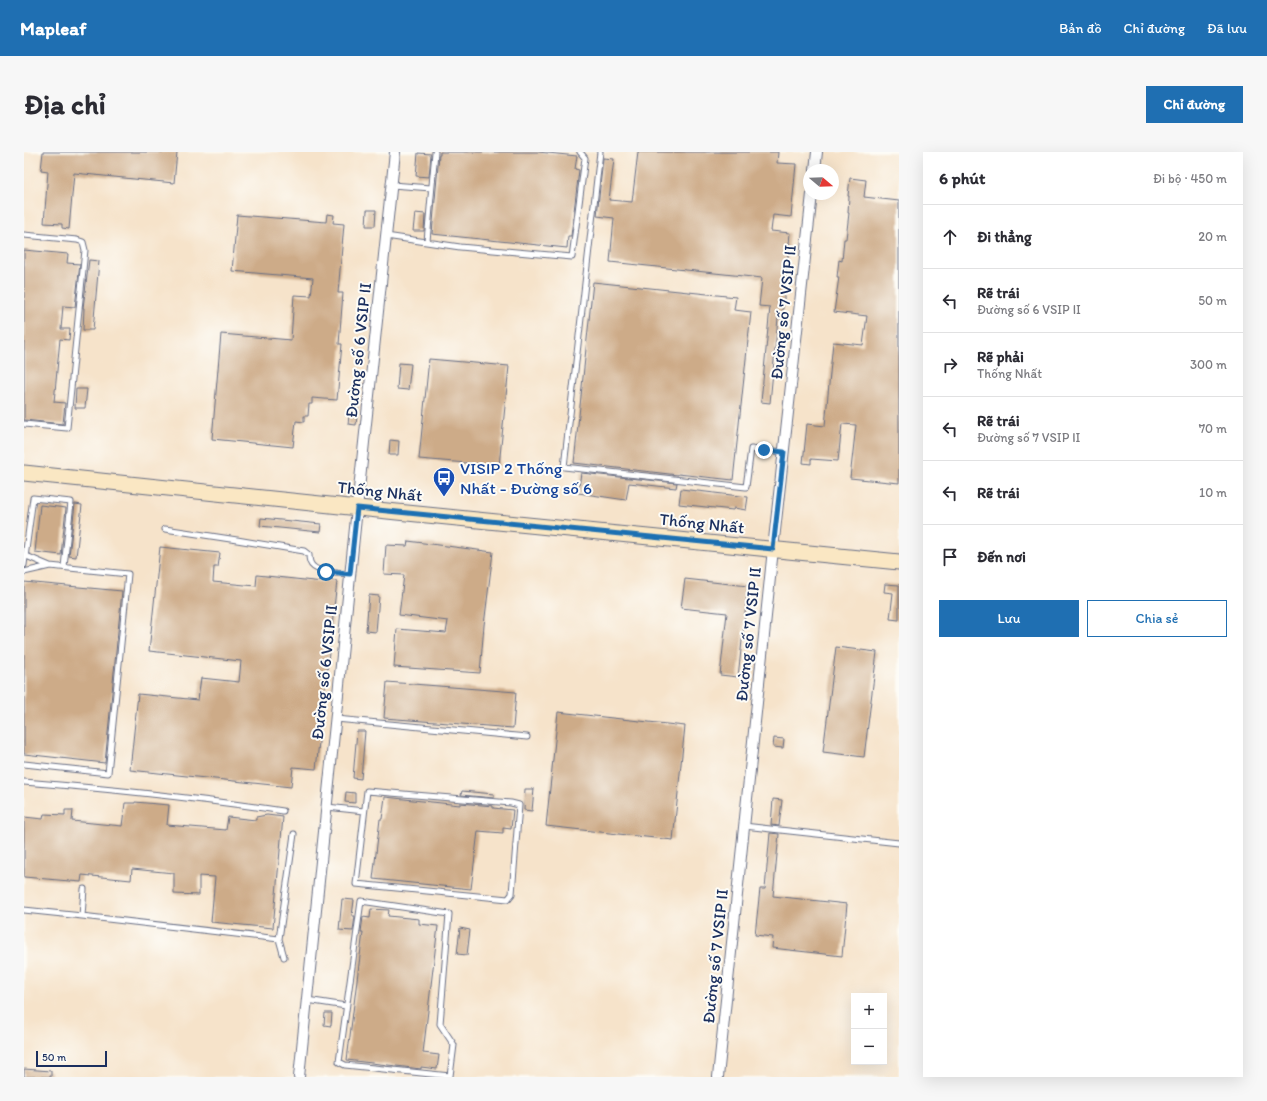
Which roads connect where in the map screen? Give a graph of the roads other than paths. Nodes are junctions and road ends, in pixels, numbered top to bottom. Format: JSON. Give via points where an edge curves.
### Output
{"nodes":[{"id":1,"x":395,"y":152,"type":"edge"},
{"id":2,"x":435,"y":152,"type":"edge"},
{"id":3,"x":580,"y":152,"type":"edge"},
{"id":4,"x":600,"y":152,"type":"edge"},
{"id":5,"x":816,"y":152,"type":"edge"},
{"id":6,"x":815,"y":164,"type":"edge"},
{"id":7,"x":392,"y":185,"type":"junction"},
{"id":8,"x":431,"y":188,"type":"junction"},
{"id":9,"x":811,"y":200,"type":"edge"},
{"id":10,"x":24,"y":235,"type":"edge"},
{"id":11,"x":386,"y":236,"type":"junction"},
{"id":12,"x":427,"y":241,"type":"junction"},
{"id":13,"x":24,"y":424,"type":"edge"},
{"id":14,"x":784,"y":452,"type":"junction"},
{"id":15,"x":24,"y":473,"type":"edge"},
{"id":16,"x":357,"y":508,"type":"junction"},
{"id":17,"x":165,"y":529,"type":"dead end"},
{"id":18,"x":773,"y":549,"type":"junction"},
{"id":19,"x":25,"y":555,"type":"edge"},
{"id":20,"x":899,"y":562,"type":"edge"},
{"id":21,"x":24,"y":565,"type":"edge"},
{"id":22,"x":50,"y":566,"type":"junction"},
{"id":23,"x":64,"y":567,"type":"junction"},
{"id":24,"x":24,"y":572,"type":"edge"},
{"id":25,"x":350,"y":574,"type":"junction"},
{"id":26,"x":336,"y":719,"type":"junction"},
{"id":27,"x":527,"y":738,"type":"dead end"},
{"id":28,"x":24,"y":764,"type":"edge"},
{"id":29,"x":24,"y":782,"type":"edge"},
{"id":30,"x":327,"y":807,"type":"junction"},
{"id":31,"x":283,"y":811,"type":"dead end"},
{"id":32,"x":364,"y":811,"type":"junction"},
{"id":33,"x":744,"y":826,"type":"junction"},
{"id":34,"x":294,"y":834,"type":"dead end"},
{"id":35,"x":899,"y":843,"type":"edge"},
{"id":36,"x":84,"y":888,"type":"dead end"},
{"id":37,"x":24,"y":910,"type":"edge"},
{"id":38,"x":82,"y":916,"type":"junction"},
{"id":39,"x":279,"y":939,"type":"junction"},
{"id":40,"x":284,"y":957,"type":"dead end"},
{"id":41,"x":307,"y":1000,"type":"junction"},
{"id":42,"x":346,"y":1006,"type":"junction"},
{"id":43,"x":299,"y":1077,"type":"edge"},
{"id":44,"x":718,"y":1077,"type":"edge"}],
"edges":[{"from":1,"to":7,"type":"street","name":"Đường số 6 VSIP II"},
{"from":2,"to":8,"type":"lane"},
{"from":3,"to":12,"type":"lane","via":[[585,158],[572,257],[460,247]]},
{"from":4,"to":14,"type":"lane","via":[[564,467],[746,487],[751,449]]},
{"from":5,"to":6,"type":"street"},
{"from":7,"to":8,"type":"lane"},
{"from":7,"to":11,"type":"street","name":"Đường số 6 VSIP II"},
{"from":8,"to":12,"type":"lane"},
{"from":9,"to":14,"type":"street","name":"Đường số 7 VSIP II"},
{"from":10,"to":13,"type":"lane","via":[[77,240],[83,242],[85,250],[67,428]]},
{"from":11,"to":12,"type":"lane"},
{"from":11,"to":16,"type":"street","name":"Đường số 6 VSIP II"},
{"from":14,"to":18,"type":"street","name":"Đường số 7 VSIP II"},
{"from":15,"to":16,"type":"street","name":"Thống Nhất"},
{"from":16,"to":18,"type":"street","name":"Thống Nhất"},
{"from":16,"to":25,"type":"street","name":"Đường số 6 VSIP II"},
{"from":17,"to":25,"type":"lane","via":[[304,551],[309,555],[312,566],[318,569]]},
{"from":18,"to":20,"type":"street","name":"Thống Nhất"},
{"from":18,"to":33,"type":"street","name":"Đường số 7 VSIP II"},
{"from":19,"to":21,"type":"lane"},
{"from":19,"to":22,"type":"lane"},
{"from":19,"to":23,"type":"lane","via":[[33,498],[70,502]]},
{"from":22,"to":23,"type":"lane"},
{"from":22,"to":24,"type":"lane"},
{"from":23,"to":28,"type":"lane","via":[[128,574],[108,773]]},
{"from":25,"to":26,"type":"street","name":"Đường số 6 VSIP II"},
{"from":26,"to":27,"type":"lane"},
{"from":26,"to":30,"type":"street","name":"Đường số 6 VSIP II"},
{"from":29,"to":31,"type":"lane","via":[[112,789]]},
{"from":30,"to":32,"type":"lane"},
{"from":30,"to":41,"type":"street","name":"Đường số 6 VSIP II"},
{"from":32,"to":32,"type":"lane","via":[[356,884],[508,899],[512,894],[519,805],[367,791]]},
{"from":33,"to":35,"type":"lane"},
{"from":33,"to":44,"type":"street","name":"Đường số 7 VSIP II"},
{"from":34,"to":39,"type":"lane"},
{"from":36,"to":38,"type":"lane"},
{"from":37,"to":38,"type":"lane"},
{"from":38,"to":39,"type":"lane"},
{"from":39,"to":40,"type":"lane"},
{"from":41,"to":42,"type":"lane"},
{"from":41,"to":43,"type":"street","name":"Đường số 6 VSIP II"},
{"from":42,"to":42,"type":"lane","via":[[339,1062],[345,1065],[450,1076],[454,1045],[440,1024],[450,914],[361,901]]}]}
